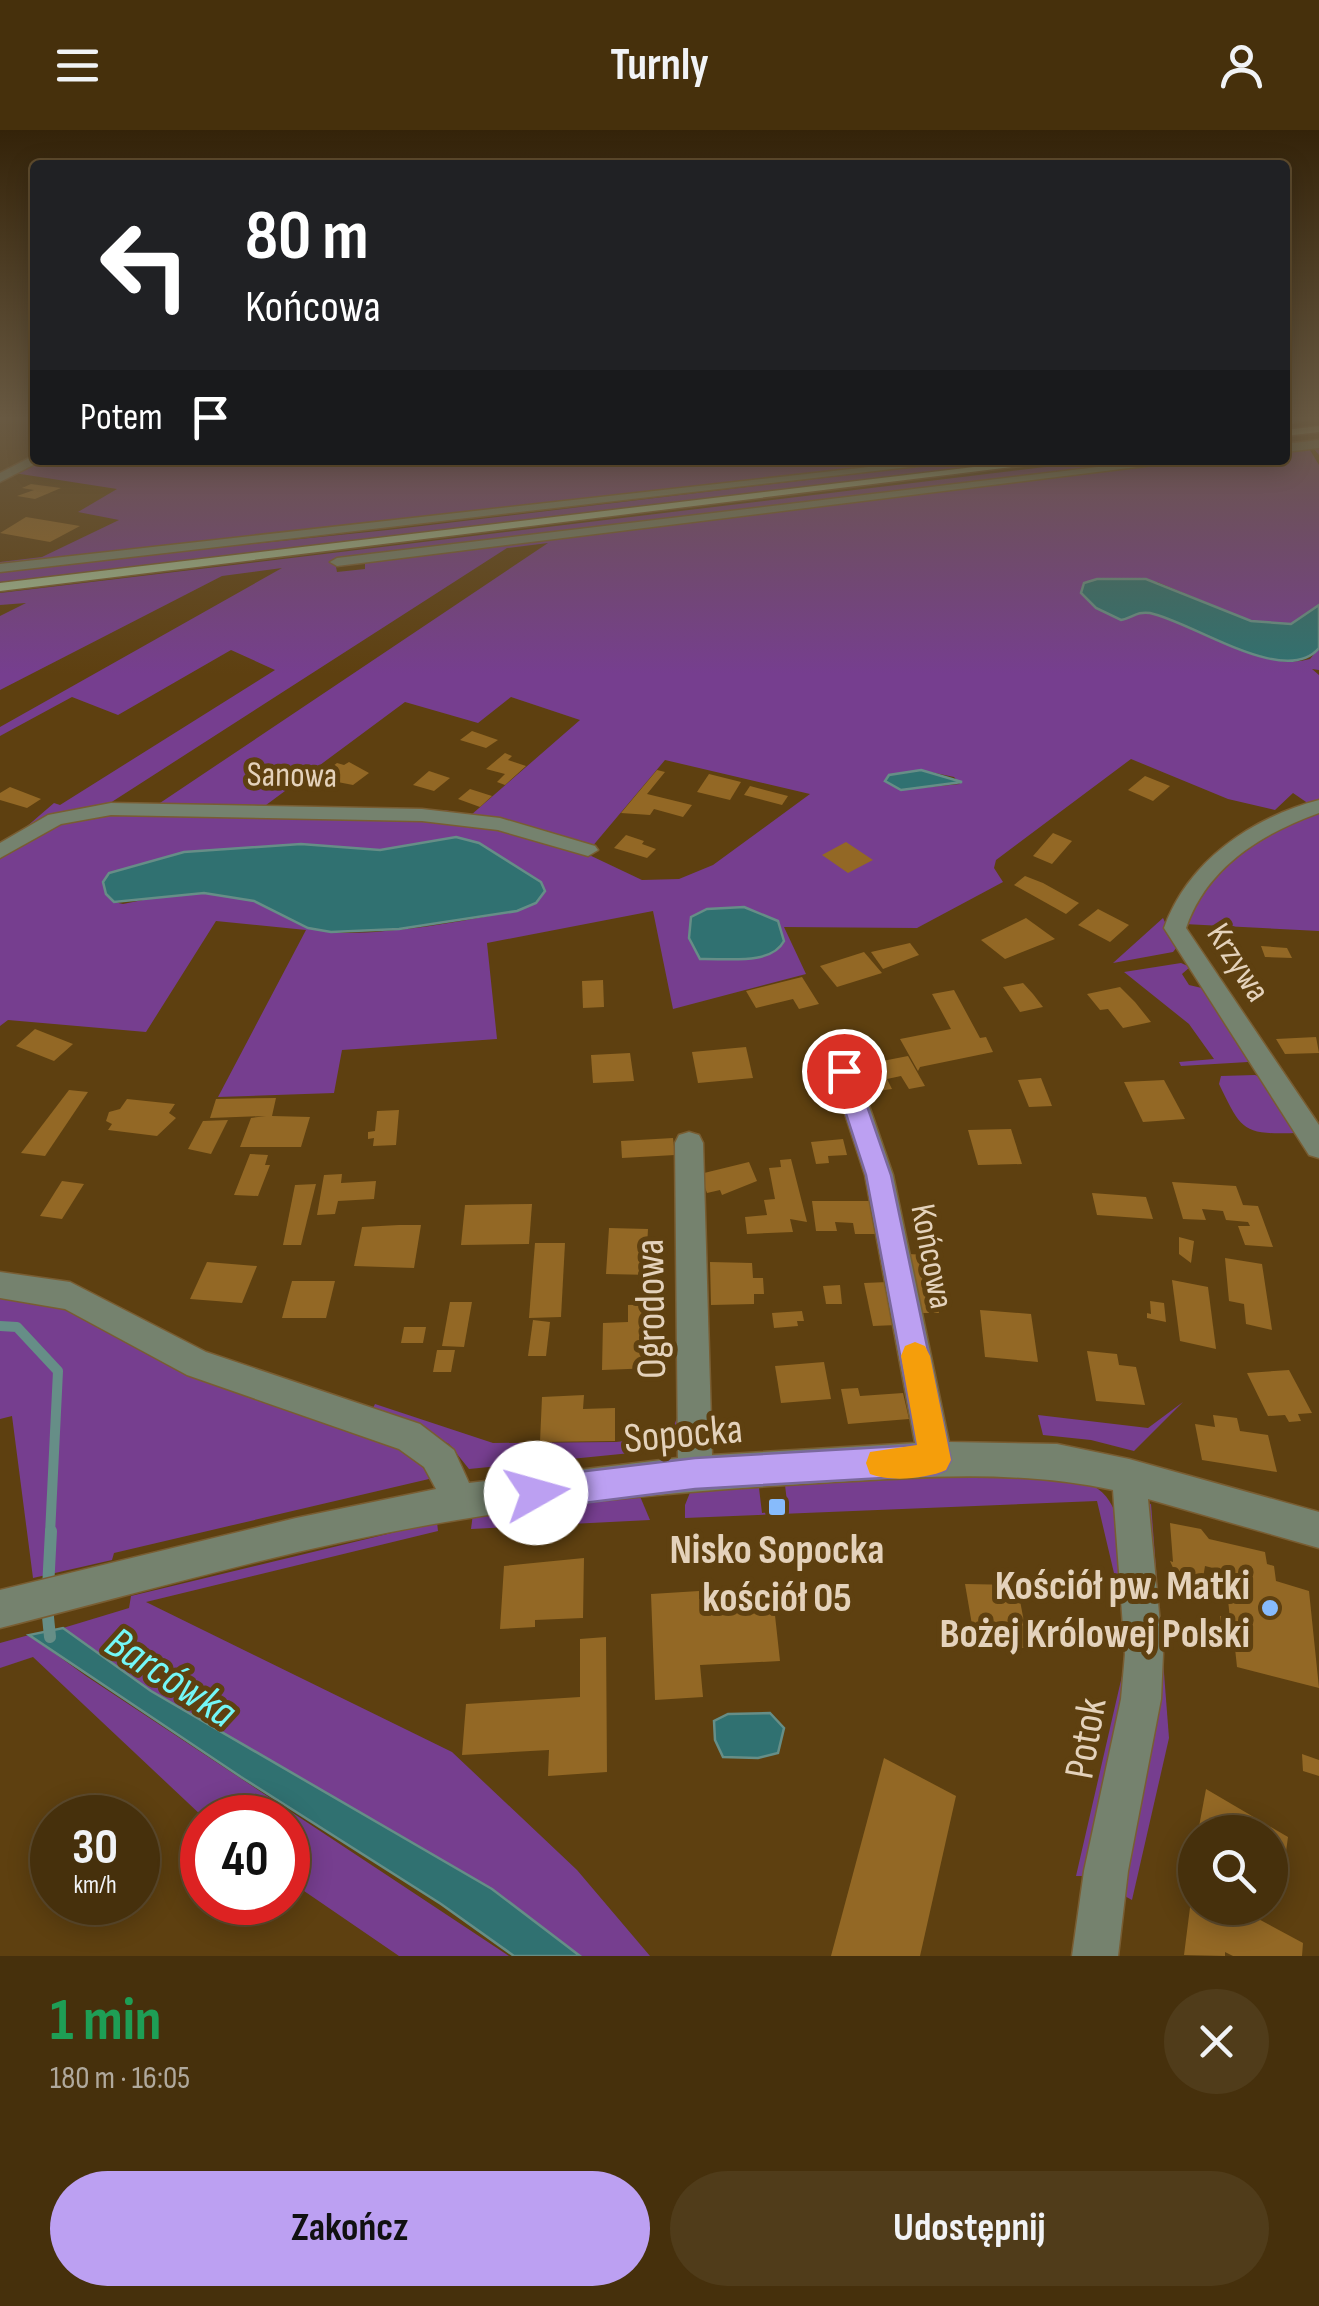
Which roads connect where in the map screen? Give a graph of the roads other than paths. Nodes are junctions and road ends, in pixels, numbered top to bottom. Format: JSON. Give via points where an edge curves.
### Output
{"nodes":[{"id":1,"x":569,"y":504,"type":"edge"},
{"id":2,"x":693,"y":504,"type":"edge"},
{"id":3,"x":819,"y":504,"type":"edge"},
{"id":4,"x":337,"y":562,"type":"dead end"},
{"id":5,"x":0,"y":568,"type":"edge"},
{"id":6,"x":0,"y":587,"type":"edge"},
{"id":7,"x":1319,"y":806,"type":"edge"},
{"id":8,"x":588,"y":850,"type":"dead end"},
{"id":9,"x":0,"y":852,"type":"edge"},
{"id":10,"x":844,"y":1071,"type":"dead end"},
{"id":11,"x":1315,"y":1131,"type":"edge"},
{"id":12,"x":689,"y":1143,"type":"dead end"},
{"id":13,"x":0,"y":1284,"type":"edge"},
{"id":14,"x":935,"y":1460,"type":"junction"},
{"id":15,"x":695,"y":1473,"type":"junction"},
{"id":16,"x":1129,"y":1476,"type":"junction"},
{"id":17,"x":457,"y":1502,"type":"junction"},
{"id":18,"x":1319,"y":1530,"type":"edge"},
{"id":19,"x":3,"y":1608,"type":"edge"},
{"id":20,"x":1095,"y":1956,"type":"edge"}],
"edges":[{"from":1,"to":5,"type":"street"},
{"from":2,"to":6,"type":"main road"},
{"from":3,"to":4,"type":"street"},
{"from":7,"to":11,"type":"street","name":"Krzywa","via":[[1284,818],[1210,868],[1175,928]]},
{"from":8,"to":9,"type":"street","name":"Sanowa","via":[[500,824],[422,815],[111,809],[55,819]]},
{"from":10,"to":14,"type":"street","name":"Końcowa","via":[[879,1175]]},
{"from":12,"to":15,"type":"street","name":"Ogrodowa"},
{"from":13,"to":17,"type":"street","via":[[70,1296],[198,1364],[408,1436],[435,1450]]},
{"from":14,"to":15,"type":"street","name":"Sopocka"},
{"from":14,"to":16,"type":"street","name":"Sopocka","via":[[1057,1461]]},
{"from":15,"to":17,"type":"street","name":"Sopocka"},
{"from":16,"to":18,"type":"street","name":"Sopocka"},
{"from":16,"to":20,"type":"street","name":"Potok","via":[[1144,1654],[1141,1699]]},
{"from":17,"to":19,"type":"street","name":"Sopocka"}]}
